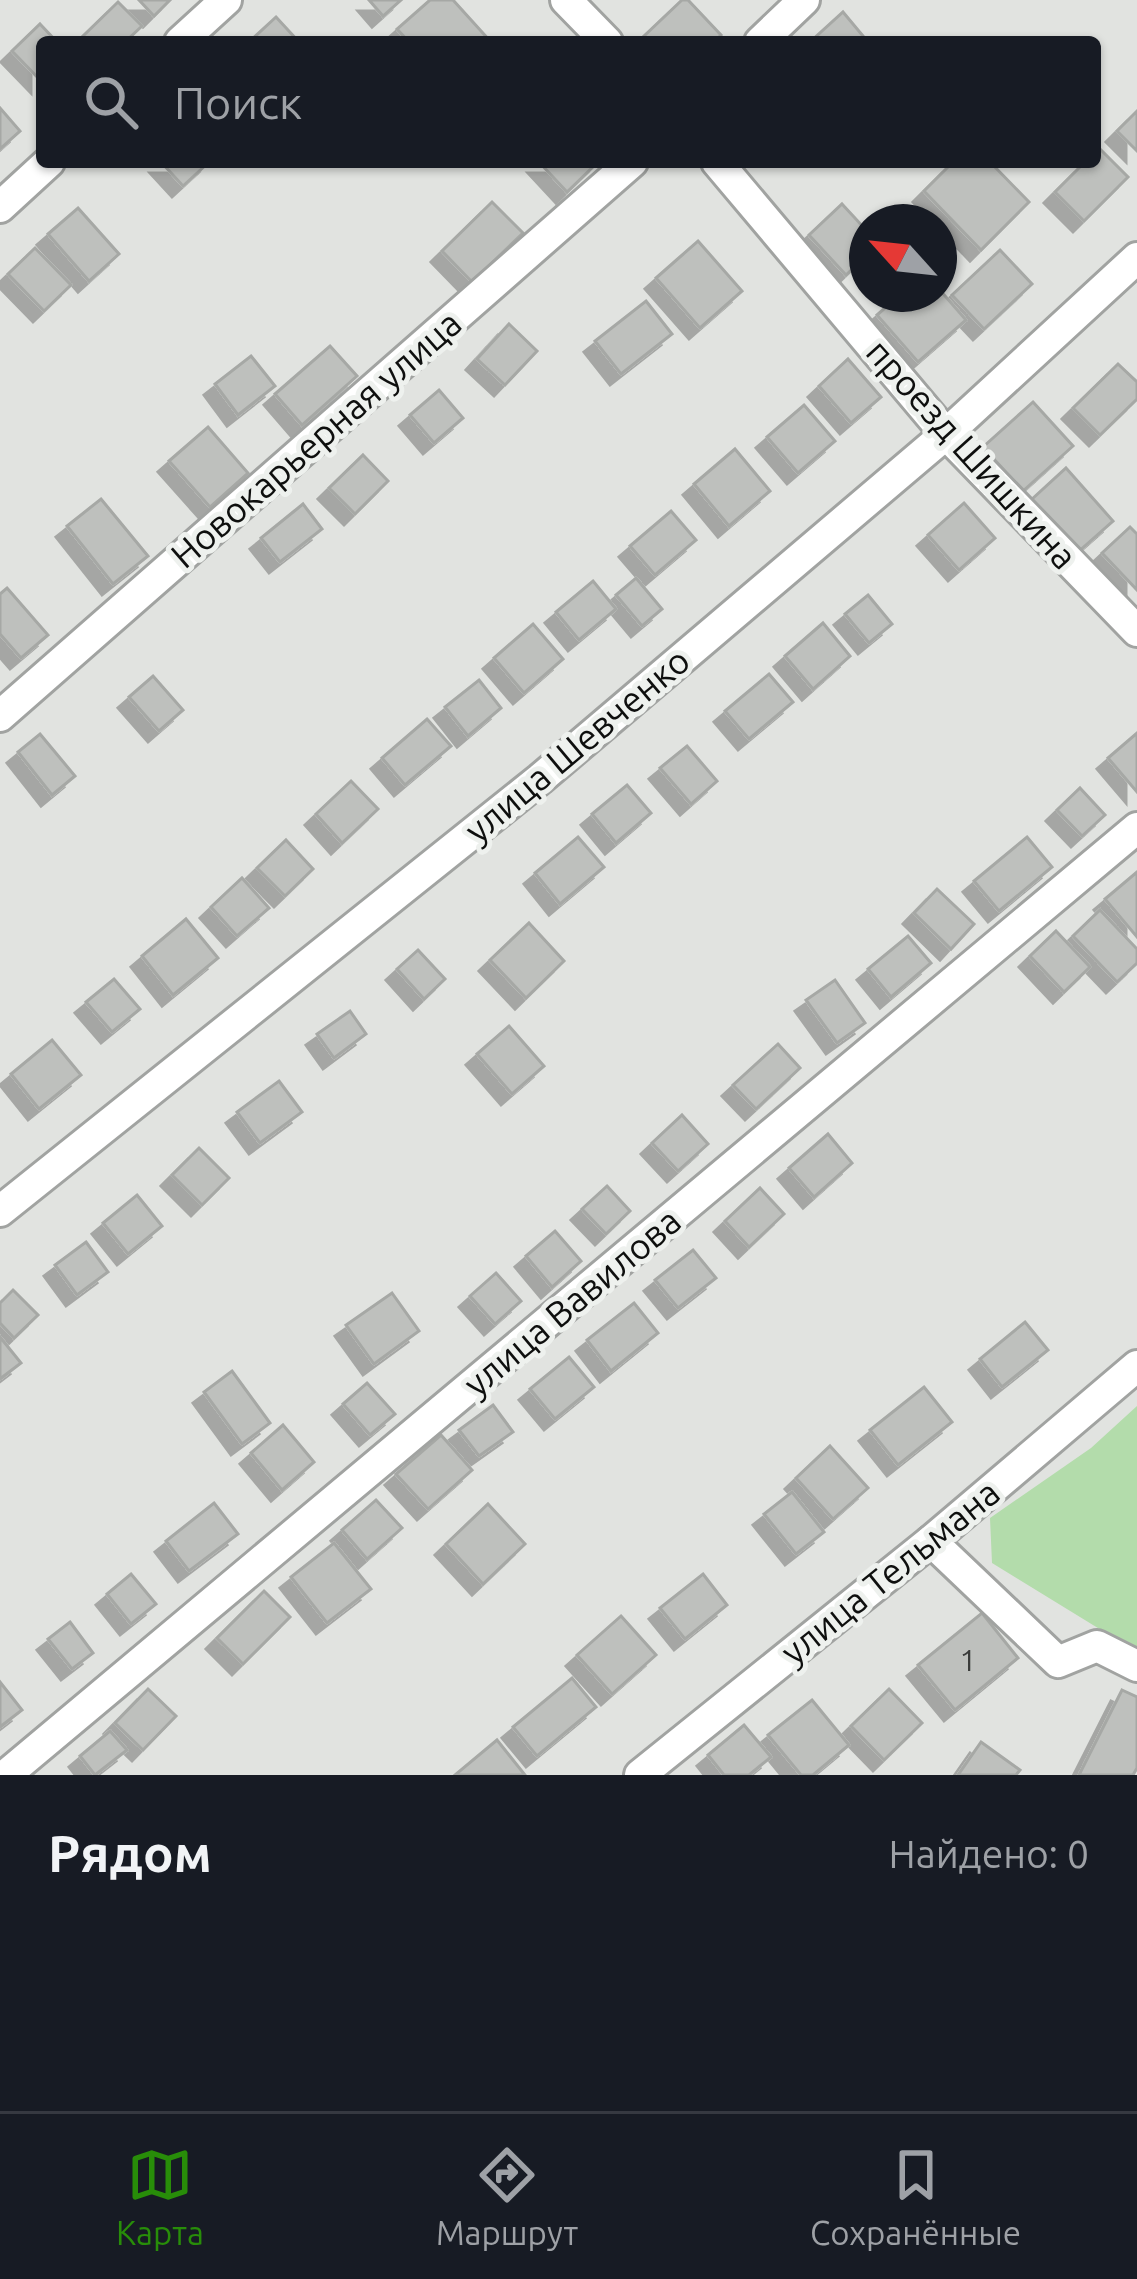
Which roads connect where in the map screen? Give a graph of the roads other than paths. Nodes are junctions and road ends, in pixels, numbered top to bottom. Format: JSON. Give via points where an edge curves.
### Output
{"nodes":[{"id":1,"x":226,"y":0,"type":"edge"},
{"id":2,"x":566,"y":0,"type":"edge"},
{"id":3,"x":803,"y":0,"type":"edge"},
{"id":4,"x":187,"y":36,"type":"edge"},
{"id":5,"x":601,"y":36,"type":"edge"},
{"id":6,"x":766,"y":36,"type":"edge"},
{"id":7,"x":42,"y":168,"type":"edge"},
{"id":8,"x":625,"y":168,"type":"edge"},
{"id":9,"x":722,"y":168,"type":"edge"},
{"id":10,"x":0,"y":207,"type":"edge"},
{"id":11,"x":1137,"y":258,"type":"edge"},
{"id":12,"x":946,"y":434,"type":"junction"},
{"id":13,"x":1137,"y":632,"type":"edge"},
{"id":14,"x":0,"y":716,"type":"edge"},
{"id":15,"x":1137,"y":828,"type":"edge"},
{"id":16,"x":0,"y":1211,"type":"edge"},
{"id":17,"x":1137,"y":1366,"type":"edge"},
{"id":18,"x":931,"y":1541,"type":"junction"},
{"id":19,"x":1137,"y":1666,"type":"edge"},
{"id":20,"x":6,"y":1775,"type":"edge"},
{"id":21,"x":640,"y":1775,"type":"edge"}],
"edges":[{"from":1,"to":4,"type":"street"},
{"from":2,"to":5,"type":"street"},
{"from":3,"to":6,"type":"street"},
{"from":7,"to":10,"type":"street"},
{"from":8,"to":14,"type":"street","name":"Новокарьерная улица"},
{"from":9,"to":12,"type":"street","name":"проезд Шишкина"},
{"from":11,"to":12,"type":"street","name":"улица Шевченко"},
{"from":12,"to":13,"type":"street","name":"проезд Шишкина"},
{"from":12,"to":16,"type":"street","name":"улица Шевченко","via":[[540,779]]},
{"from":15,"to":20,"type":"street","name":"улица Вавилова"},
{"from":17,"to":18,"type":"street","name":"улица Тельмана"},
{"from":18,"to":19,"type":"street","via":[[1058,1662],[1097,1646]]},
{"from":18,"to":21,"type":"street","name":"улица Тельмана"}]}
